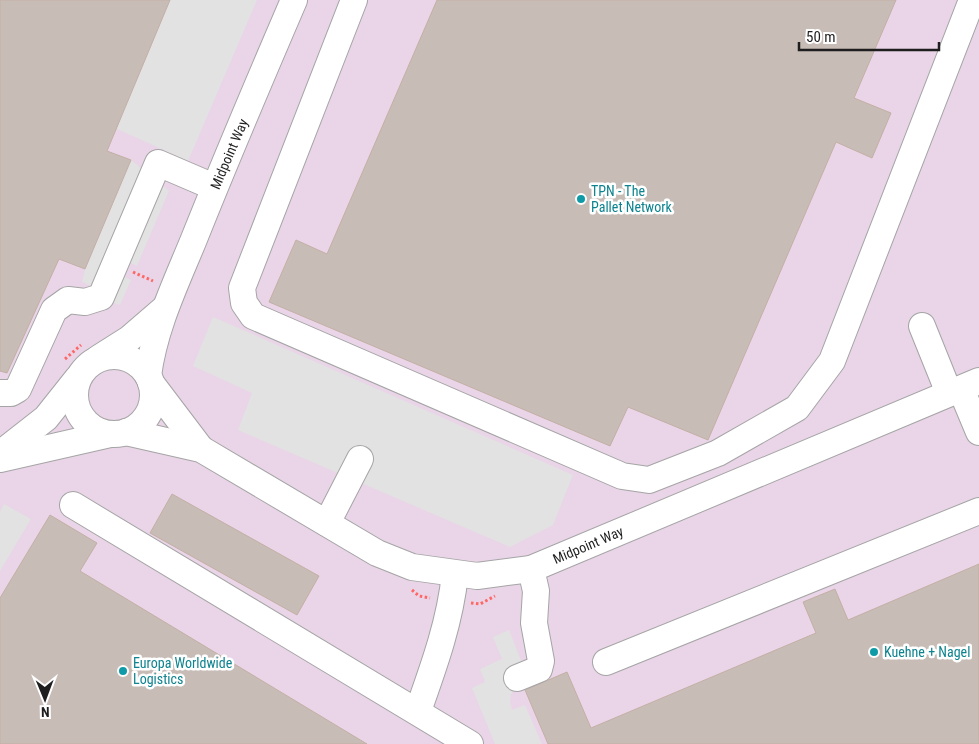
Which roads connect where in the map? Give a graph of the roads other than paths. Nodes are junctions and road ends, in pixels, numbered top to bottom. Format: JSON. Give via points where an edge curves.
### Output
{"nodes":[{"id":1,"x":294,"y":0,"type":"edge"},
{"id":2,"x":354,"y":0,"type":"edge"},
{"id":3,"x":972,"y":0,"type":"edge"},
{"id":4,"x":214,"y":187,"type":"junction"},
{"id":5,"x":170,"y":299,"type":"junction"},
{"id":6,"x":922,"y":326,"type":"dead end"},
{"id":7,"x":91,"y":351,"type":"junction"},
{"id":8,"x":69,"y":373,"type":"junction"},
{"id":9,"x":150,"y":380,"type":"junction"},
{"id":10,"x":963,"y":388,"type":"edge"},
{"id":11,"x":0,"y":393,"type":"edge"},
{"id":12,"x":979,"y":432,"type":"edge"},
{"id":13,"x":118,"y":433,"type":"junction"},
{"id":14,"x":201,"y":449,"type":"junction"},
{"id":15,"x":0,"y":454,"type":"edge"},
{"id":16,"x":360,"y":459,"type":"dead end"},
{"id":17,"x":0,"y":460,"type":"edge"},
{"id":18,"x":73,"y":505,"type":"dead end"},
{"id":19,"x":979,"y":511,"type":"edge"},
{"id":20,"x":327,"y":523,"type":"junction"},
{"id":21,"x":531,"y":569,"type":"junction"},
{"id":22,"x":455,"y":574,"type":"junction"},
{"id":23,"x":606,"y":662,"type":"dead end"},
{"id":24,"x":518,"y":678,"type":"dead end"},
{"id":25,"x":418,"y":711,"type":"junction"},
{"id":26,"x":470,"y":744,"type":"edge"}],
"edges":[{"from":1,"to":4,"type":"street","name":"Midpoint Way"},
{"from":2,"to":3,"type":"street","via":[[242,288],[244,303],[254,316],[622,476],[649,480],[718,453],[797,408],[832,361]]},
{"from":4,"to":5,"type":"street","name":"Midpoint Way"},
{"from":4,"to":11,"type":"street","via":[[158,163],[101,297],[85,302],[68,300],[54,310],[18,388],[11,393]]},
{"from":5,"to":7,"type":"street","name":"Midpoint Way","via":[[129,339]]},
{"from":5,"to":9,"type":"street","name":"Midpoint Way","via":[[151,356]]},
{"from":6,"to":10,"type":"street"},
{"from":7,"to":8,"type":"street","via":[[86,367]]},
{"from":7,"to":9,"type":"street","via":[[126,358],[143,368]]},
{"from":8,"to":13,"type":"street","via":[[81,416],[96,430]]},
{"from":8,"to":15,"type":"street","via":[[46,418]]},
{"from":9,"to":13,"type":"street","via":[[153,397],[149,412],[140,424]]},
{"from":9,"to":14,"type":"street","name":"Midpoint Way"},
{"from":10,"to":12,"type":"street"},
{"from":10,"to":21,"type":"street","name":"Midpoint Way"},
{"from":13,"to":14,"type":"street","name":"Midpoint Way"},
{"from":13,"to":17,"type":"street","name":"Midpoint Way"},
{"from":14,"to":20,"type":"street","name":"Midpoint Way"},
{"from":16,"to":20,"type":"street"},
{"from":18,"to":25,"type":"street"},
{"from":19,"to":23,"type":"street"},
{"from":20,"to":22,"type":"street","name":"Midpoint Way","via":[[377,553],[412,567]]},
{"from":21,"to":22,"type":"street","name":"Midpoint Way","via":[[477,576]]},
{"from":21,"to":24,"type":"street","via":[[536,591],[534,624],[541,661],[539,669]]},
{"from":22,"to":25,"type":"street","via":[[440,647]]},
{"from":25,"to":26,"type":"street"}]}
